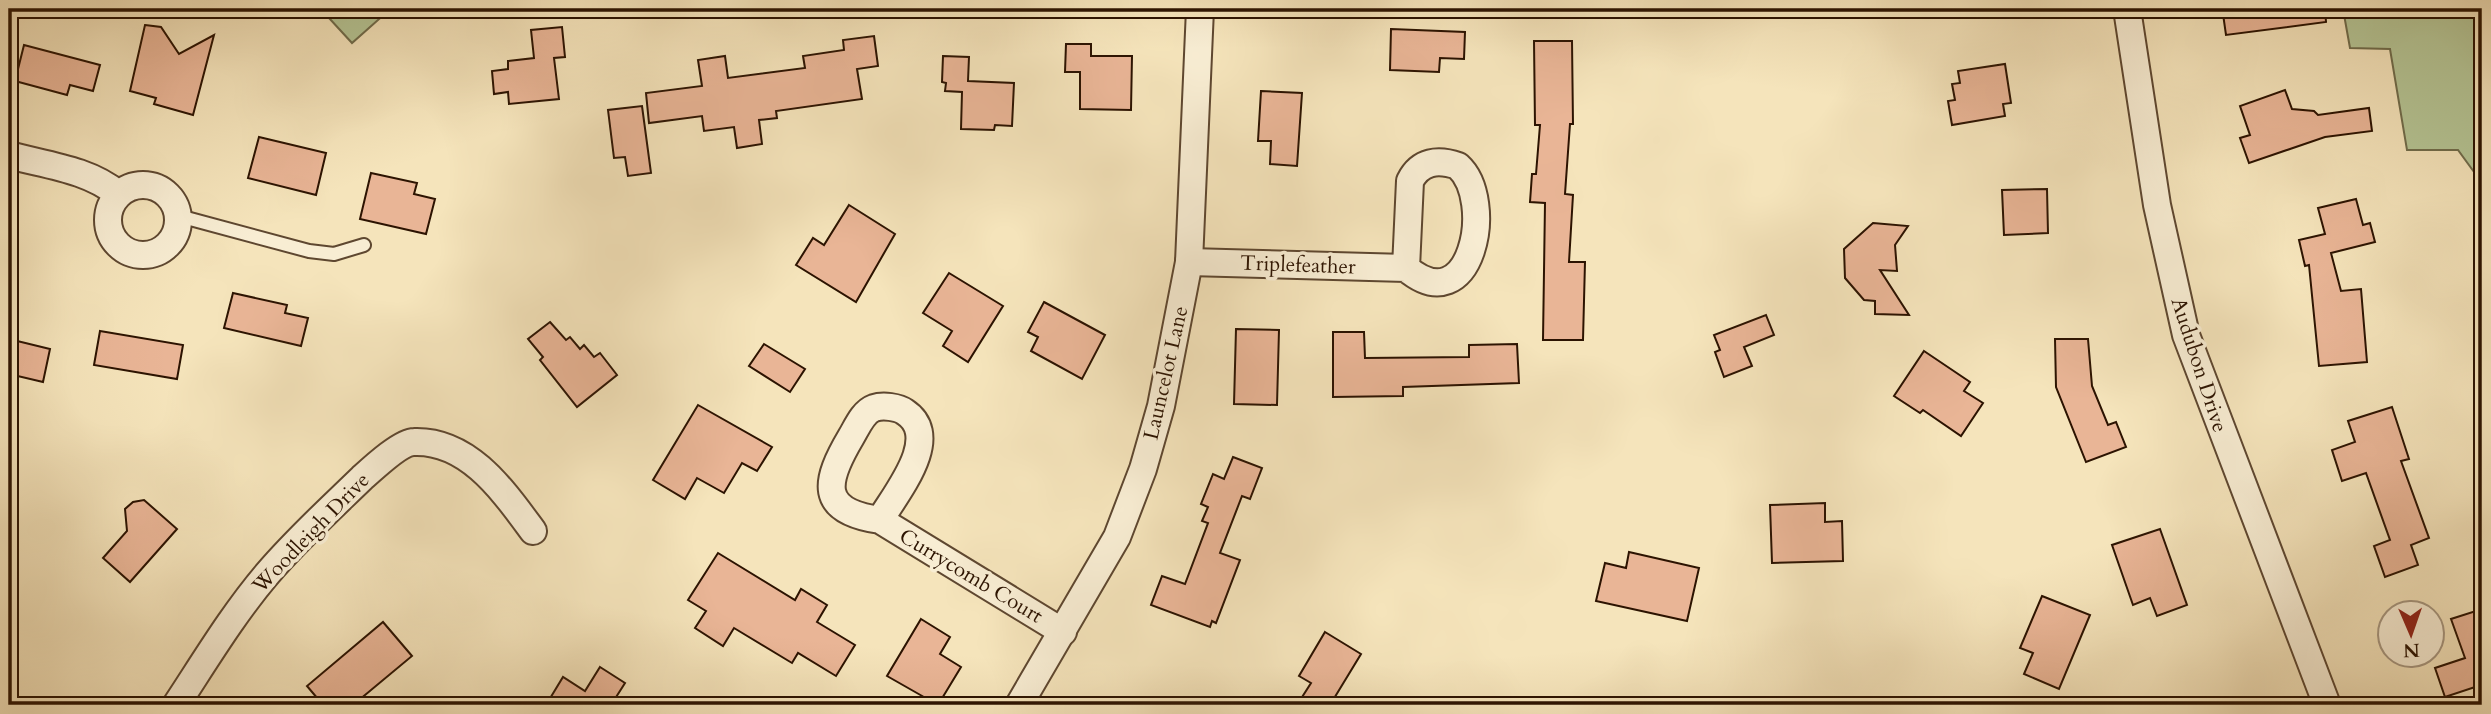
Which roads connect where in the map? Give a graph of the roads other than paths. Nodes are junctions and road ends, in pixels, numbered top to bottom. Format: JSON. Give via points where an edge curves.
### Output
{"nodes":[{"id":1,"x":1199,"y":9,"type":"edge"},
{"id":2,"x":2127,"y":9,"type":"edge"},
{"id":3,"x":9,"y":155,"type":"edge"},
{"id":4,"x":118,"y":194,"type":"junction"},
{"id":5,"x":179,"y":216,"type":"junction"},
{"id":6,"x":364,"y":245,"type":"dead end"},
{"id":7,"x":1189,"y":262,"type":"junction"},
{"id":8,"x":1406,"y":268,"type":"dead end"},
{"id":9,"x":880,"y":520,"type":"dead end"},
{"id":10,"x":533,"y":531,"type":"dead end"},
{"id":11,"x":1063,"y":632,"type":"junction"},
{"id":12,"x":176,"y":705,"type":"edge"},
{"id":13,"x":1019,"y":705,"type":"edge"},
{"id":14,"x":2327,"y":705,"type":"edge"}],
"edges":[{"from":1,"to":7,"type":"street","name":"Launcelot Lane"},
{"from":2,"to":14,"type":"street","name":"Audubon Drive","via":[[2157,205],[2186,335]]},
{"from":3,"to":4,"type":"street","via":[[85,175]]},
{"from":4,"to":5,"type":"street","via":[[141,184],[155,186],[174,202]]},
{"from":4,"to":5,"type":"street","via":[[111,204],[108,229],[127,251],[153,254],[166,247],[178,228]]},
{"from":5,"to":6,"type":"lane","via":[[309,251],[334,254]]},
{"from":7,"to":8,"type":"street","name":"Triplefeather"},
{"from":7,"to":11,"type":"street","name":"Launcelot Lane","via":[[1161,406],[1143,468],[1116,537]]},
{"from":9,"to":11,"type":"street","name":"Currycomb Court"},
{"from":10,"to":12,"type":"street","name":"Woodleigh Drive","via":[[490,478],[460,453],[437,444],[411,442],[376,466],[267,574]]},
{"from":11,"to":13,"type":"street","name":"Launcelot Lane"}]}
